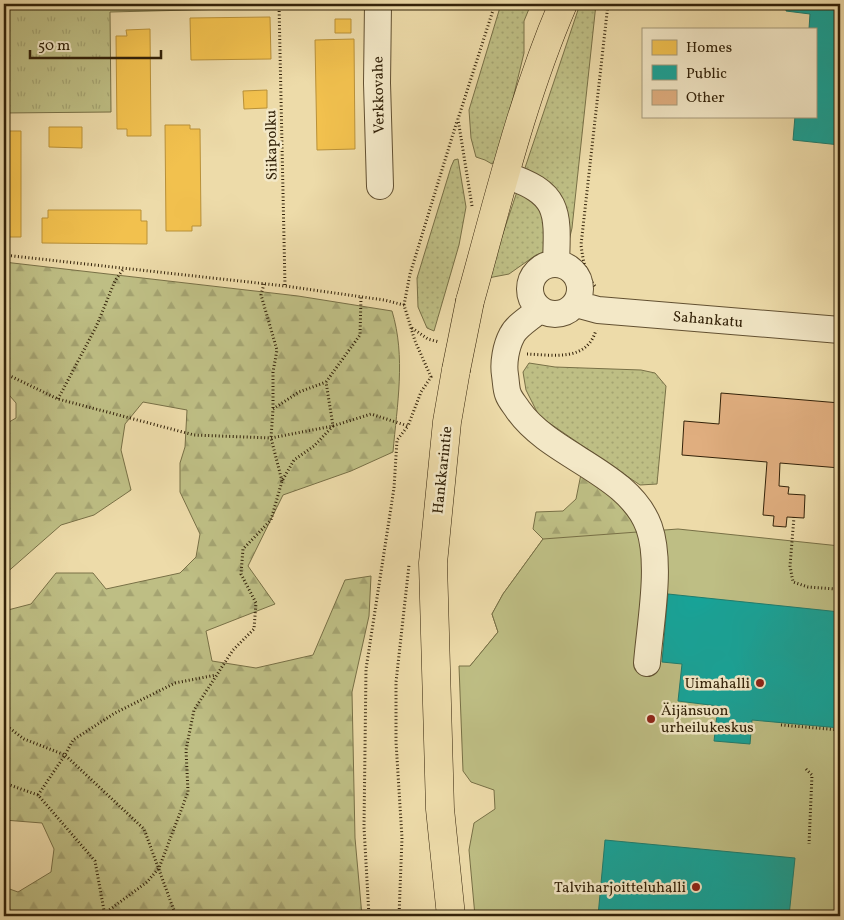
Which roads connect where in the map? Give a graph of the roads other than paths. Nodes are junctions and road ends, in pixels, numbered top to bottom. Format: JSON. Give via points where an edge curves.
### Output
{"nodes":[{"id":1,"x":378,"y":4,"type":"edge"},
{"id":2,"x":554,"y":4,"type":"edge"},
{"id":3,"x":563,"y":4,"type":"edge"},
{"id":4,"x":549,"y":37,"type":"junction"},
{"id":5,"x":505,"y":175,"type":"junction"},
{"id":6,"x":380,"y":186,"type":"dead end"},
{"id":7,"x":556,"y":263,"type":"junction"},
{"id":8,"x":576,"y":304,"type":"junction"},
{"id":9,"x":540,"y":309,"type":"junction"},
{"id":10,"x":840,"y":330,"type":"edge"},
{"id":11,"x":647,"y":663,"type":"dead end"},
{"id":12,"x":450,"y":916,"type":"edge"}],
"edges":[{"from":1,"to":6,"type":"street","name":"Verkkovahe"},
{"from":2,"to":4,"type":"main road","name":"Hankkarintie"},
{"from":3,"to":4,"type":"main road","name":"Hankkarintie"},
{"from":4,"to":5,"type":"main road","name":"Hankkarintie"},
{"from":5,"to":7,"type":"street","via":[[530,183],[549,198],[558,221]]},
{"from":5,"to":12,"type":"main road","name":"Hankkarintie","bridge":true,"via":[[470,301],[440,372],[445,440],[433,563],[440,809]]},
{"from":7,"to":8,"type":"street","via":[[576,274],[581,290]]},
{"from":7,"to":9,"type":"street","via":[[541,268],[531,281],[531,296]]},
{"from":8,"to":9,"type":"street","via":[[570,310],[555,315]]},
{"from":8,"to":10,"type":"street","name":"Sahankatu","via":[[598,310]]},
{"from":9,"to":11,"type":"street","via":[[512,334],[506,352],[508,395],[525,419],[551,441],[630,498],[649,527],[656,556]]}]}
